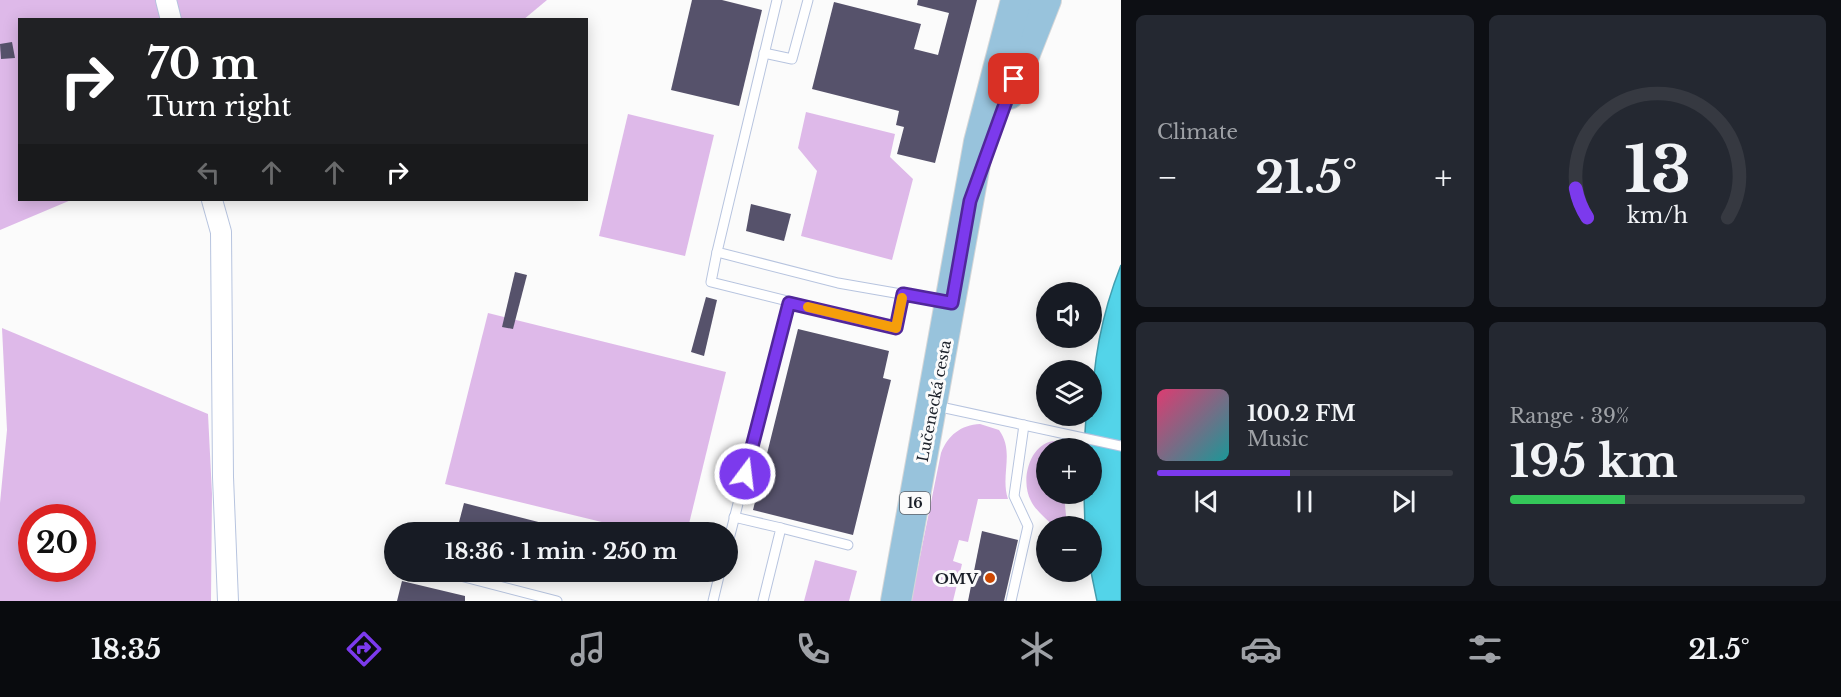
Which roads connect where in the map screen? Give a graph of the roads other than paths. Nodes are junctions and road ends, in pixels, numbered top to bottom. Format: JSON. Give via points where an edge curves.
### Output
{"nodes":[{"id":1,"x":166,"y":0,"type":"edge"},
{"id":2,"x":777,"y":0,"type":"edge"},
{"id":3,"x":808,"y":0,"type":"edge"},
{"id":4,"x":1016,"y":0,"type":"edge"},
{"id":5,"x":1046,"y":0,"type":"edge"},
{"id":6,"x":170,"y":18,"type":"edge"},
{"id":7,"x":764,"y":52,"type":"junction"},
{"id":8,"x":213,"y":201,"type":"edge"},
{"id":9,"x":970,"y":201,"type":"junction"},
{"id":10,"x":717,"y":252,"type":"junction"},
{"id":11,"x":903,"y":294,"type":"junction"},
{"id":12,"x":789,"y":303,"type":"junction"},
{"id":13,"x":952,"y":303,"type":"junction"},
{"id":14,"x":933,"y":405,"type":"junction"},
{"id":15,"x":1024,"y":425,"type":"junction"},
{"id":16,"x":1121,"y":446,"type":"edge"},
{"id":17,"x":734,"y":517,"type":"junction"},
{"id":18,"x":733,"y":522,"type":"edge"},
{"id":19,"x":781,"y":528,"type":"junction"},
{"id":20,"x":849,"y":545,"type":"dead end"},
{"id":21,"x":484,"y":582,"type":"edge"},
{"id":22,"x":718,"y":582,"type":"edge"},
{"id":23,"x":228,"y":601,"type":"edge"},
{"id":24,"x":557,"y":601,"type":"edge"},
{"id":25,"x":713,"y":601,"type":"edge"},
{"id":26,"x":763,"y":601,"type":"edge"},
{"id":27,"x":896,"y":601,"type":"edge"},
{"id":28,"x":1011,"y":601,"type":"edge"}],
"edges":[{"from":1,"to":6,"type":"street"},
{"from":2,"to":7,"type":"lane"},
{"from":3,"to":7,"type":"lane","via":[[792,59]]},
{"from":4,"to":9,"type":"main road","name":"Lučenecká cesta","number":"16","via":[[979,142]]},
{"from":5,"to":9,"type":"main road","name":"Lučenecká cesta","number":"16"},
{"from":7,"to":10,"type":"lane"},
{"from":8,"to":23,"type":"street","via":[[221,232]]},
{"from":9,"to":13,"type":"main road","name":"Lučenecká cesta","number":"16"},
{"from":10,"to":11,"type":"lane","via":[[838,283]]},
{"from":10,"to":12,"type":"lane","via":[[711,282]]},
{"from":11,"to":12,"type":"lane","via":[[896,328]]},
{"from":11,"to":13,"type":"lane"},
{"from":12,"to":17,"type":"lane"},
{"from":13,"to":14,"type":"main road","name":"Lučenecká cesta","number":"16"},
{"from":14,"to":15,"type":"lane"},
{"from":14,"to":27,"type":"main road","name":"Lučenecká cesta","number":"16"},
{"from":15,"to":16,"type":"lane"},
{"from":15,"to":28,"type":"lane","via":[[1014,496],[1028,526]]},
{"from":17,"to":18,"type":"lane"},
{"from":17,"to":19,"type":"lane"},
{"from":19,"to":20,"type":"lane"},
{"from":19,"to":26,"type":"lane"},
{"from":21,"to":24,"type":"lane"},
{"from":22,"to":25,"type":"lane"}]}
